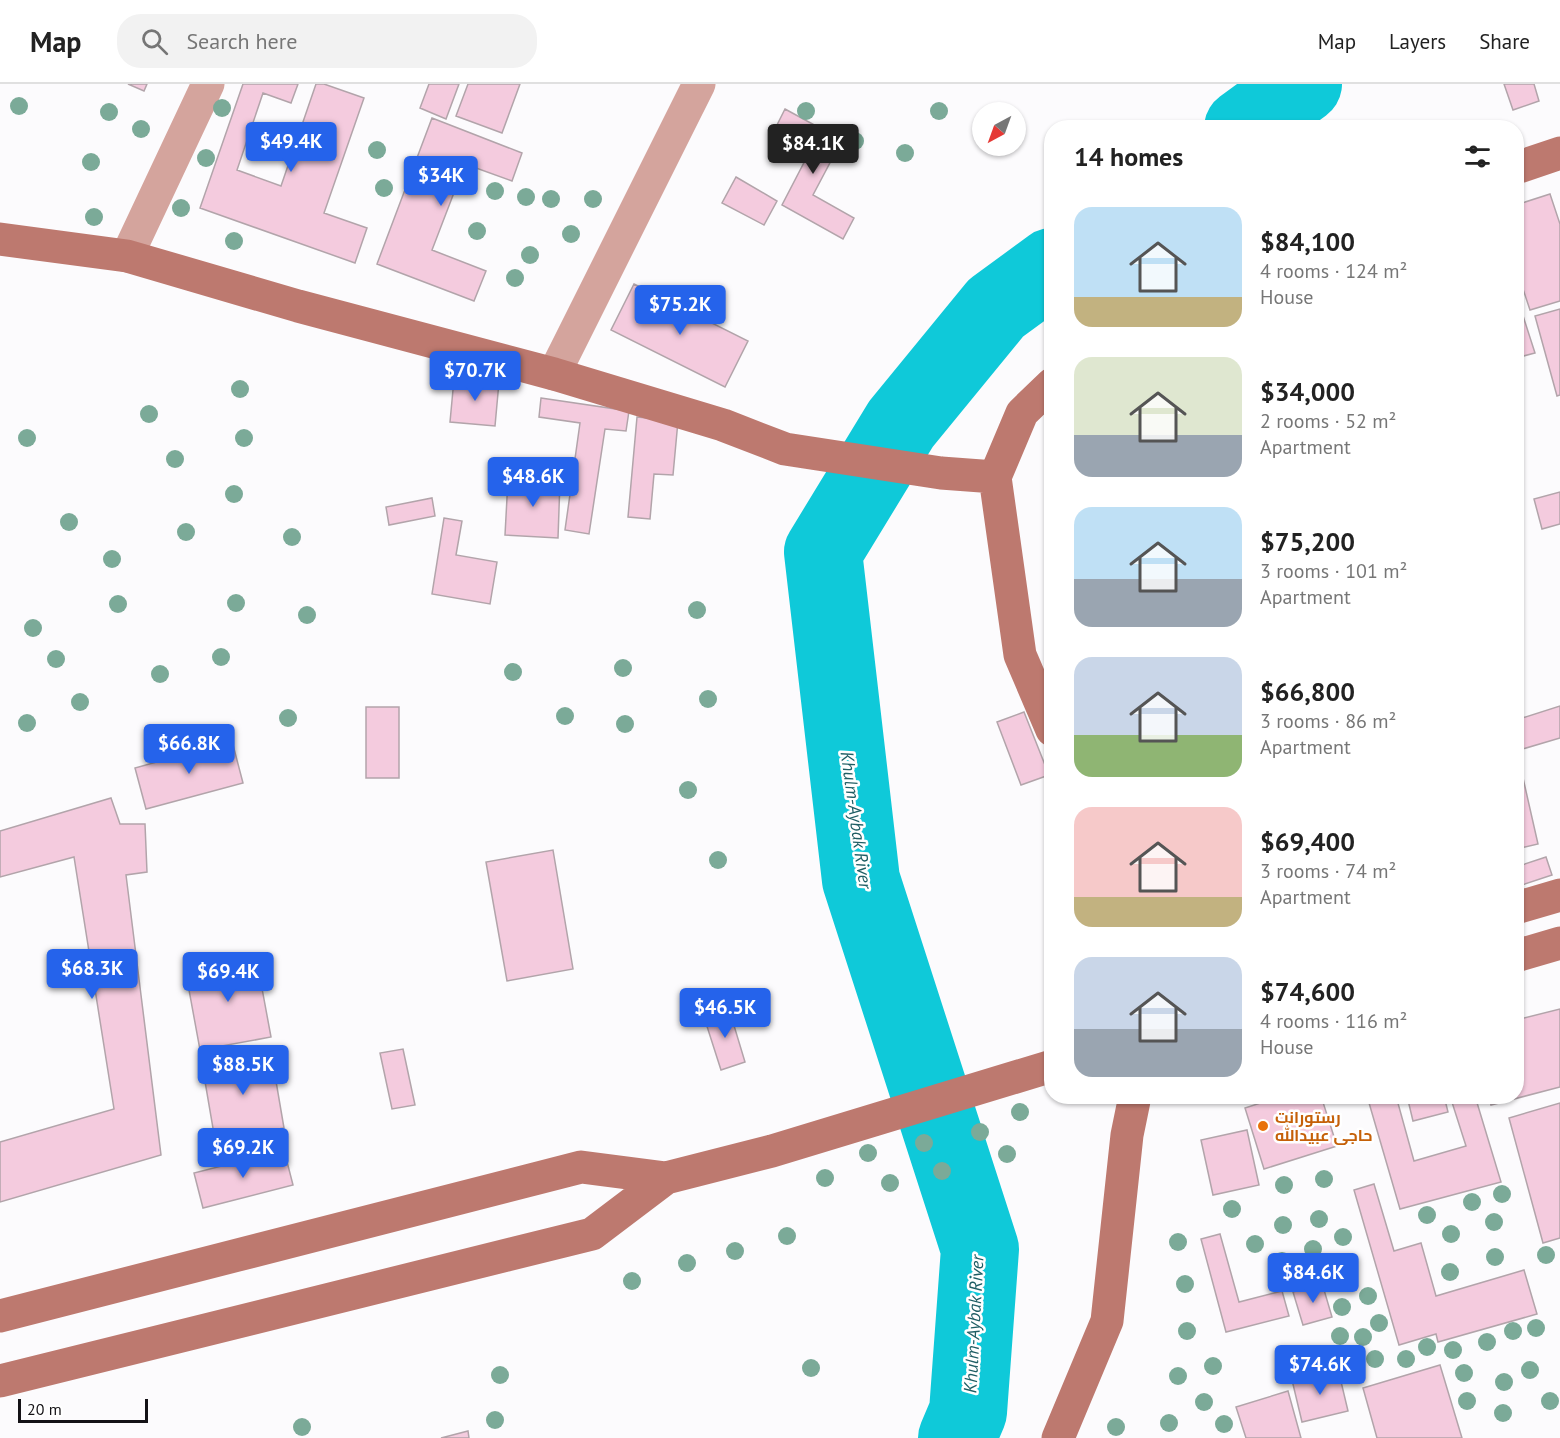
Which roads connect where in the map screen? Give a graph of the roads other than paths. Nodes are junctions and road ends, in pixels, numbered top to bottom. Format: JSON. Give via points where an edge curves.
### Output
{"nodes":[{"id":1,"x":208,"y":84,"type":"edge"},
{"id":2,"x":699,"y":84,"type":"edge"},
{"id":3,"x":1560,"y":153,"type":"edge"},
{"id":4,"x":1524,"y":165,"type":"edge"},
{"id":5,"x":0,"y":239,"type":"edge"},
{"id":6,"x":127,"y":256,"type":"junction"},
{"id":7,"x":554,"y":374,"type":"junction"},
{"id":8,"x":1044,"y":392,"type":"edge"},
{"id":9,"x":995,"y":477,"type":"junction"},
{"id":10,"x":1044,"y":711,"type":"edge"},
{"id":11,"x":1560,"y":896,"type":"edge"},
{"id":12,"x":1524,"y":906,"type":"edge"},
{"id":13,"x":1560,"y":943,"type":"edge"},
{"id":14,"x":1524,"y":954,"type":"edge"},
{"id":15,"x":1044,"y":1068,"type":"edge"},
{"id":16,"x":1133,"y":1104,"type":"edge"},
{"id":17,"x":666,"y":1178,"type":"junction"},
{"id":18,"x":0,"y":1316,"type":"edge"},
{"id":19,"x":0,"y":1381,"type":"edge"},
{"id":20,"x":1058,"y":1438,"type":"edge"}],
"edges":[{"from":1,"to":6,"type":"street"},
{"from":2,"to":7,"type":"street"},
{"from":3,"to":4,"type":"street"},
{"from":5,"to":6,"type":"street"},
{"from":6,"to":7,"type":"street"},
{"from":7,"to":9,"type":"street","via":[[723,425],[785,449],[941,473]]},
{"from":8,"to":9,"type":"street","via":[[1022,413]]},
{"from":9,"to":10,"type":"street","via":[[1020,655]]},
{"from":11,"to":12,"type":"street"},
{"from":13,"to":14,"type":"street"},
{"from":15,"to":17,"type":"street","via":[[772,1151]]},
{"from":16,"to":20,"type":"street","via":[[1107,1321]]},
{"from":17,"to":18,"type":"street","via":[[581,1167]]},
{"from":17,"to":19,"type":"street","via":[[592,1234]]}]}
